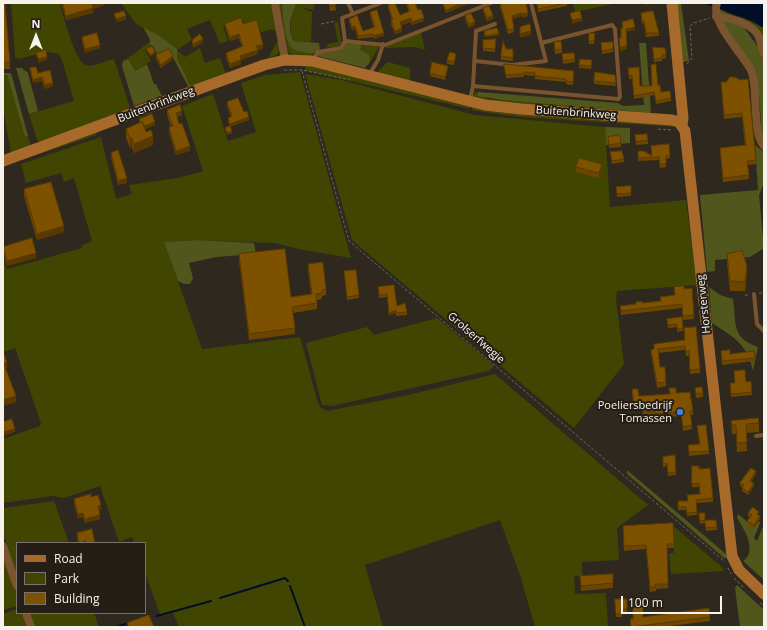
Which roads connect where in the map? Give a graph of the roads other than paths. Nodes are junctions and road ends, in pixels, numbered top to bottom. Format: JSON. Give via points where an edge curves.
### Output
{"nodes":[{"id":1,"x":275,"y":3,"type":"edge"},
{"id":2,"x":348,"y":3,"type":"edge"},
{"id":3,"x":381,"y":3,"type":"edge"},
{"id":4,"x":491,"y":3,"type":"edge"},
{"id":5,"x":531,"y":3,"type":"edge"},
{"id":6,"x":672,"y":3,"type":"edge"},
{"id":7,"x":716,"y":5,"type":"edge"},
{"id":8,"x":353,"y":14,"type":"junction"},
{"id":9,"x":716,"y":16,"type":"junction"},
{"id":10,"x":495,"y":24,"type":"dead end"},
{"id":11,"x":345,"y":41,"type":"junction"},
{"id":12,"x":541,"y":42,"type":"junction"},
{"id":13,"x":383,"y":44,"type":"junction"},
{"id":14,"x":764,"y":53,"type":"edge"},
{"id":15,"x":285,"y":60,"type":"junction"},
{"id":16,"x":475,"y":61,"type":"junction"},
{"id":17,"x":312,"y":62,"type":"junction"},
{"id":18,"x":368,"y":76,"type":"junction"},
{"id":19,"x":473,"y":86,"type":"junction"},
{"id":20,"x":469,"y":102,"type":"junction"},
{"id":21,"x":682,"y":125,"type":"junction"},
{"id":22,"x":764,"y":146,"type":"edge"},
{"id":23,"x":3,"y":161,"type":"edge"},
{"id":24,"x":754,"y":294,"type":"dead end"},
{"id":25,"x":764,"y":331,"type":"edge"},
{"id":26,"x":764,"y":435,"type":"edge"},
{"id":27,"x":756,"y":436,"type":"dead end"},
{"id":28,"x":3,"y":546,"type":"edge"},
{"id":29,"x":16,"y":583,"type":"edge"},
{"id":30,"x":764,"y":594,"type":"edge"},
{"id":31,"x":26,"y":614,"type":"edge"},
{"id":32,"x":31,"y":627,"type":"edge"}],
"edges":[{"from":1,"to":15,"type":"street"},
{"from":2,"to":8,"type":"lane"},
{"from":3,"to":8,"type":"lane"},
{"from":4,"to":13,"type":"lane"},
{"from":5,"to":12,"type":"lane"},
{"from":6,"to":21,"type":"main road","name":"Horsterweg"},
{"from":7,"to":9,"type":"street"},
{"from":8,"to":11,"type":"lane","via":[[342,18],[341,21]]},
{"from":9,"to":14,"type":"street","via":[[723,16],[751,28],[759,37]]},
{"from":9,"to":22,"type":"street","via":[[752,72],[758,134]]},
{"from":10,"to":16,"type":"lane","via":[[476,31]]},
{"from":11,"to":13,"type":"lane"},
{"from":11,"to":17,"type":"lane","via":[[341,48],[318,52]]},
{"from":12,"to":16,"type":"lane","via":[[546,61],[512,65]]},
{"from":12,"to":19,"type":"lane","via":[[612,25],[615,29],[620,96],[618,98]]},
{"from":13,"to":18,"type":"lane","via":[[378,60]]},
{"from":15,"to":17,"type":"main road","name":"Buitenbrinkweg"},
{"from":15,"to":23,"type":"main road","name":"Buitenbrinkweg","via":[[251,70]]},
{"from":16,"to":19,"type":"lane"},
{"from":17,"to":18,"type":"main road","name":"Buitenbrinkweg"},
{"from":18,"to":20,"type":"main road","name":"Buitenbrinkweg"},
{"from":19,"to":20,"type":"lane"},
{"from":20,"to":21,"type":"main road","name":"Buitenbrinkweg","via":[[521,109],[672,120]]},
{"from":21,"to":30,"type":"main road","name":"Horsterweg","via":[[686,138],[732,556],[739,570]]},
{"from":24,"to":25,"type":"lane","via":[[757,324]]},
{"from":26,"to":27,"type":"lane"},
{"from":28,"to":29,"type":"street"},
{"from":31,"to":32,"type":"street"}]}
